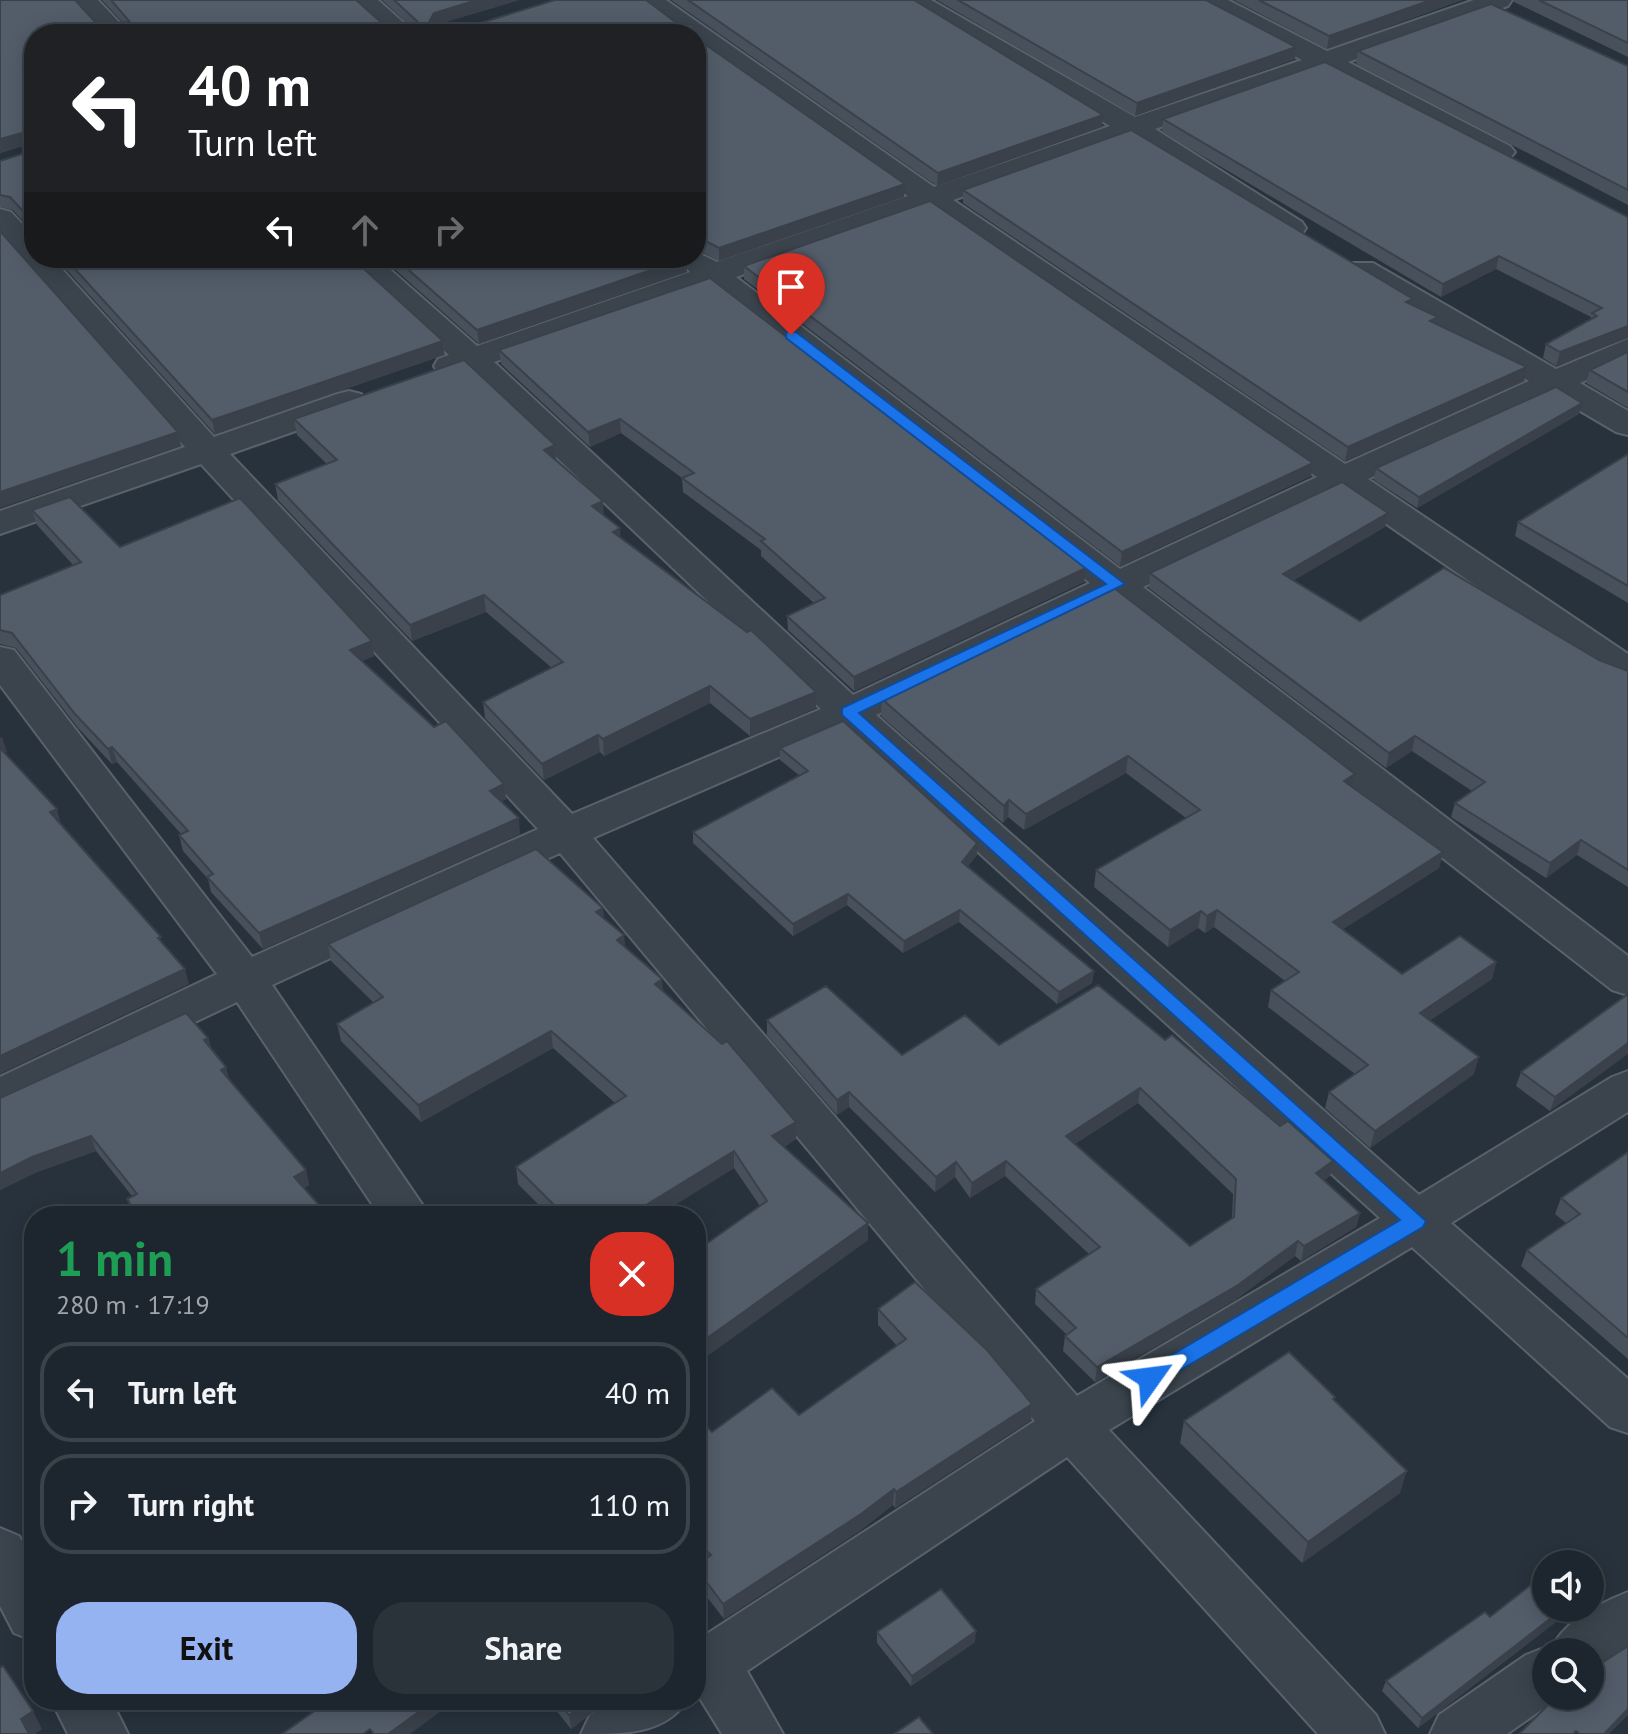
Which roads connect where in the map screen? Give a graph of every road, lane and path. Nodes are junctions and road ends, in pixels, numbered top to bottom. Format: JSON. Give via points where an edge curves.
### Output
{"nodes":[{"id":1,"x":83,"y":0,"type":"edge"},
{"id":2,"x":362,"y":0,"type":"edge"},
{"id":3,"x":649,"y":0,"type":"edge"},
{"id":4,"x":912,"y":0,"type":"edge"},
{"id":5,"x":1208,"y":0,"type":"edge"},
{"id":6,"x":1498,"y":5,"type":"edge"},
{"id":7,"x":107,"y":24,"type":"edge"},
{"id":8,"x":391,"y":24,"type":"edge"},
{"id":9,"x":683,"y":24,"type":"edge"},
{"id":10,"x":706,"y":40,"type":"edge"},
{"id":11,"x":1327,"y":61,"type":"junction"},
{"id":12,"x":1135,"y":129,"type":"junction"},
{"id":13,"x":1519,"y":162,"type":"edge"},
{"id":14,"x":933,"y":200,"type":"junction"},
{"id":15,"x":0,"y":218,"type":"edge"},
{"id":16,"x":1315,"y":242,"type":"edge"},
{"id":17,"x":24,"y":245,"type":"edge"},
{"id":18,"x":1342,"y":257,"type":"edge"},
{"id":19,"x":706,"y":266,"type":"edge"},
{"id":20,"x":45,"y":268,"type":"edge"},
{"id":21,"x":370,"y":268,"type":"edge"},
{"id":22,"x":700,"y":268,"type":"edge"},
{"id":23,"x":704,"y":268,"type":"edge"},
{"id":24,"x":1628,"y":349,"type":"edge"},
{"id":25,"x":472,"y":359,"type":"junction"},
{"id":26,"x":428,"y":374,"type":"edge"},
{"id":27,"x":1556,"y":383,"type":"junction"},
{"id":28,"x":384,"y":389,"type":"edge"},
{"id":29,"x":1628,"y":425,"type":"edge"},
{"id":30,"x":207,"y":450,"type":"junction"},
{"id":31,"x":1341,"y":478,"type":"junction"},
{"id":32,"x":0,"y":523,"type":"edge"},
{"id":33,"x":1117,"y":584,"type":"junction"},
{"id":34,"x":0,"y":659,"type":"edge"},
{"id":35,"x":1628,"y":672,"type":"edge"},
{"id":36,"x":848,"y":712,"type":"junction"},
{"id":37,"x":566,"y":833,"type":"junction"},
{"id":38,"x":245,"y":979,"type":"junction"},
{"id":39,"x":1628,"y":979,"type":"edge"},
{"id":40,"x":1628,"y":1089,"type":"edge"},
{"id":41,"x":0,"y":1097,"type":"edge"},
{"id":42,"x":399,"y":1206,"type":"edge"},
{"id":43,"x":1416,"y":1221,"type":"junction"},
{"id":44,"x":1628,"y":1411,"type":"edge"},
{"id":45,"x":1071,"y":1426,"type":"junction"},
{"id":46,"x":0,"y":1553,"type":"edge"},
{"id":47,"x":24,"y":1597,"type":"edge"},
{"id":48,"x":1628,"y":1618,"type":"edge"},
{"id":49,"x":1599,"y":1638,"type":"edge"},
{"id":50,"x":706,"y":1657,"type":"edge"},
{"id":51,"x":706,"y":1667,"type":"edge"},
{"id":52,"x":1532,"y":1684,"type":"edge"},
{"id":53,"x":86,"y":1710,"type":"edge"},
{"id":54,"x":644,"y":1710,"type":"edge"},
{"id":55,"x":99,"y":1734,"type":"edge"},
{"id":56,"x":610,"y":1734,"type":"edge"},
{"id":57,"x":754,"y":1734,"type":"edge"},
{"id":58,"x":1356,"y":1734,"type":"edge"},
{"id":59,"x":1459,"y":1734,"type":"edge"}],
"edges":[{"from":1,"to":7,"type":"street"},
{"from":2,"to":8,"type":"street"},
{"from":3,"to":9,"type":"street"},
{"from":4,"to":12,"type":"street"},
{"from":5,"to":11,"type":"street"},
{"from":6,"to":11,"type":"street"},
{"from":10,"to":14,"type":"street"},
{"from":11,"to":12,"type":"street"},
{"from":11,"to":13,"type":"street"},
{"from":12,"to":14,"type":"street"},
{"from":12,"to":16,"type":"street"},
{"from":14,"to":19,"type":"street"},
{"from":14,"to":31,"type":"street"},
{"from":15,"to":17,"type":"street"},
{"from":18,"to":27,"type":"street"},
{"from":20,"to":30,"type":"street"},
{"from":21,"to":25,"type":"street"},
{"from":22,"to":25,"type":"street"},
{"from":23,"to":33,"type":"street"},
{"from":24,"to":27,"type":"street"},
{"from":25,"to":26,"type":"street"},
{"from":25,"to":36,"type":"street"},
{"from":27,"to":29,"type":"street"},
{"from":27,"to":31,"type":"street"},
{"from":28,"to":30,"type":"street"},
{"from":30,"to":32,"type":"street"},
{"from":30,"to":37,"type":"street"},
{"from":31,"to":33,"type":"street"},
{"from":31,"to":35,"type":"street"},
{"from":33,"to":36,"type":"street"},
{"from":33,"to":39,"type":"street"},
{"from":34,"to":38,"type":"street"},
{"from":36,"to":37,"type":"street"},
{"from":36,"to":43,"type":"street"},
{"from":37,"to":38,"type":"street"},
{"from":37,"to":45,"type":"street"},
{"from":38,"to":41,"type":"street"},
{"from":38,"to":42,"type":"street"},
{"from":40,"to":43,"type":"street"},
{"from":43,"to":44,"type":"street"},
{"from":43,"to":45,"type":"street"},
{"from":45,"to":50,"type":"street"},
{"from":45,"to":58,"type":"street"},
{"from":46,"to":47,"type":"street"},
{"from":48,"to":49,"type":"street"},
{"from":51,"to":57,"type":"street"},
{"from":52,"to":59,"type":"street"},
{"from":53,"to":55,"type":"street"},
{"from":54,"to":56,"type":"street"}]}
